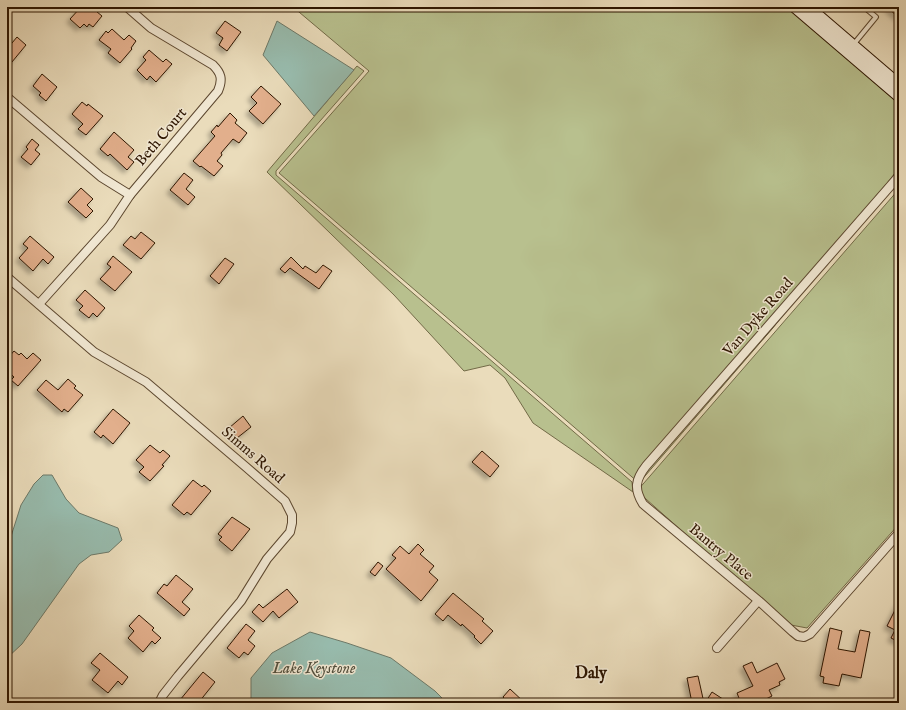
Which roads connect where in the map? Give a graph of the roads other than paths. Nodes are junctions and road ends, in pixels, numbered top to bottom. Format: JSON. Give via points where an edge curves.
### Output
{"nodes":[{"id":1,"x":127,"y":7,"type":"edge"},
{"id":2,"x":795,"y":7,"type":"edge"},
{"id":3,"x":808,"y":7,"type":"edge"},
{"id":4,"x":864,"y":7,"type":"edge"},
{"id":5,"x":853,"y":45,"type":"junction"},
{"id":6,"x":899,"y":85,"type":"edge"},
{"id":7,"x":899,"y":96,"type":"edge"},
{"id":8,"x":7,"y":97,"type":"edge"},
{"id":9,"x":899,"y":176,"type":"edge"},
{"id":10,"x":130,"y":195,"type":"junction"},
{"id":11,"x":7,"y":277,"type":"edge"},
{"id":12,"x":38,"y":304,"type":"junction"},
{"id":13,"x":638,"y":477,"type":"joint"},
{"id":14,"x":899,"y":532,"type":"edge"},
{"id":15,"x":758,"y":601,"type":"junction"},
{"id":16,"x":717,"y":648,"type":"dead end"},
{"id":17,"x":159,"y":703,"type":"edge"}],
"edges":[{"from":1,"to":10,"type":"street","name":"Beth Court","via":[[151,28],[213,65],[220,72],[222,81],[218,91]]},
{"from":2,"to":7,"type":"main road"},
{"from":3,"to":5,"type":"main road"},
{"from":4,"to":5,"type":"lane","via":[[876,17]]},
{"from":5,"to":6,"type":"main road"},
{"from":8,"to":10,"type":"street","via":[[101,177]]},
{"from":9,"to":13,"type":"street","name":"Van Dyke Road"},
{"from":10,"to":12,"type":"street","name":"Beth Court","via":[[110,225]]},
{"from":11,"to":12,"type":"street","name":"Simms Road"},
{"from":12,"to":17,"type":"street","name":"Simms Road","via":[[94,352],[146,382],[274,492],[285,502],[292,514],[290,532],[267,559],[241,601],[178,676]]},
{"from":13,"to":15,"type":"street","name":"Bantry Place","via":[[637,494],[642,504]]},
{"from":14,"to":15,"type":"street","name":"Bantry Place","via":[[810,634],[804,637],[798,636]]},
{"from":15,"to":16,"type":"street"}]}
